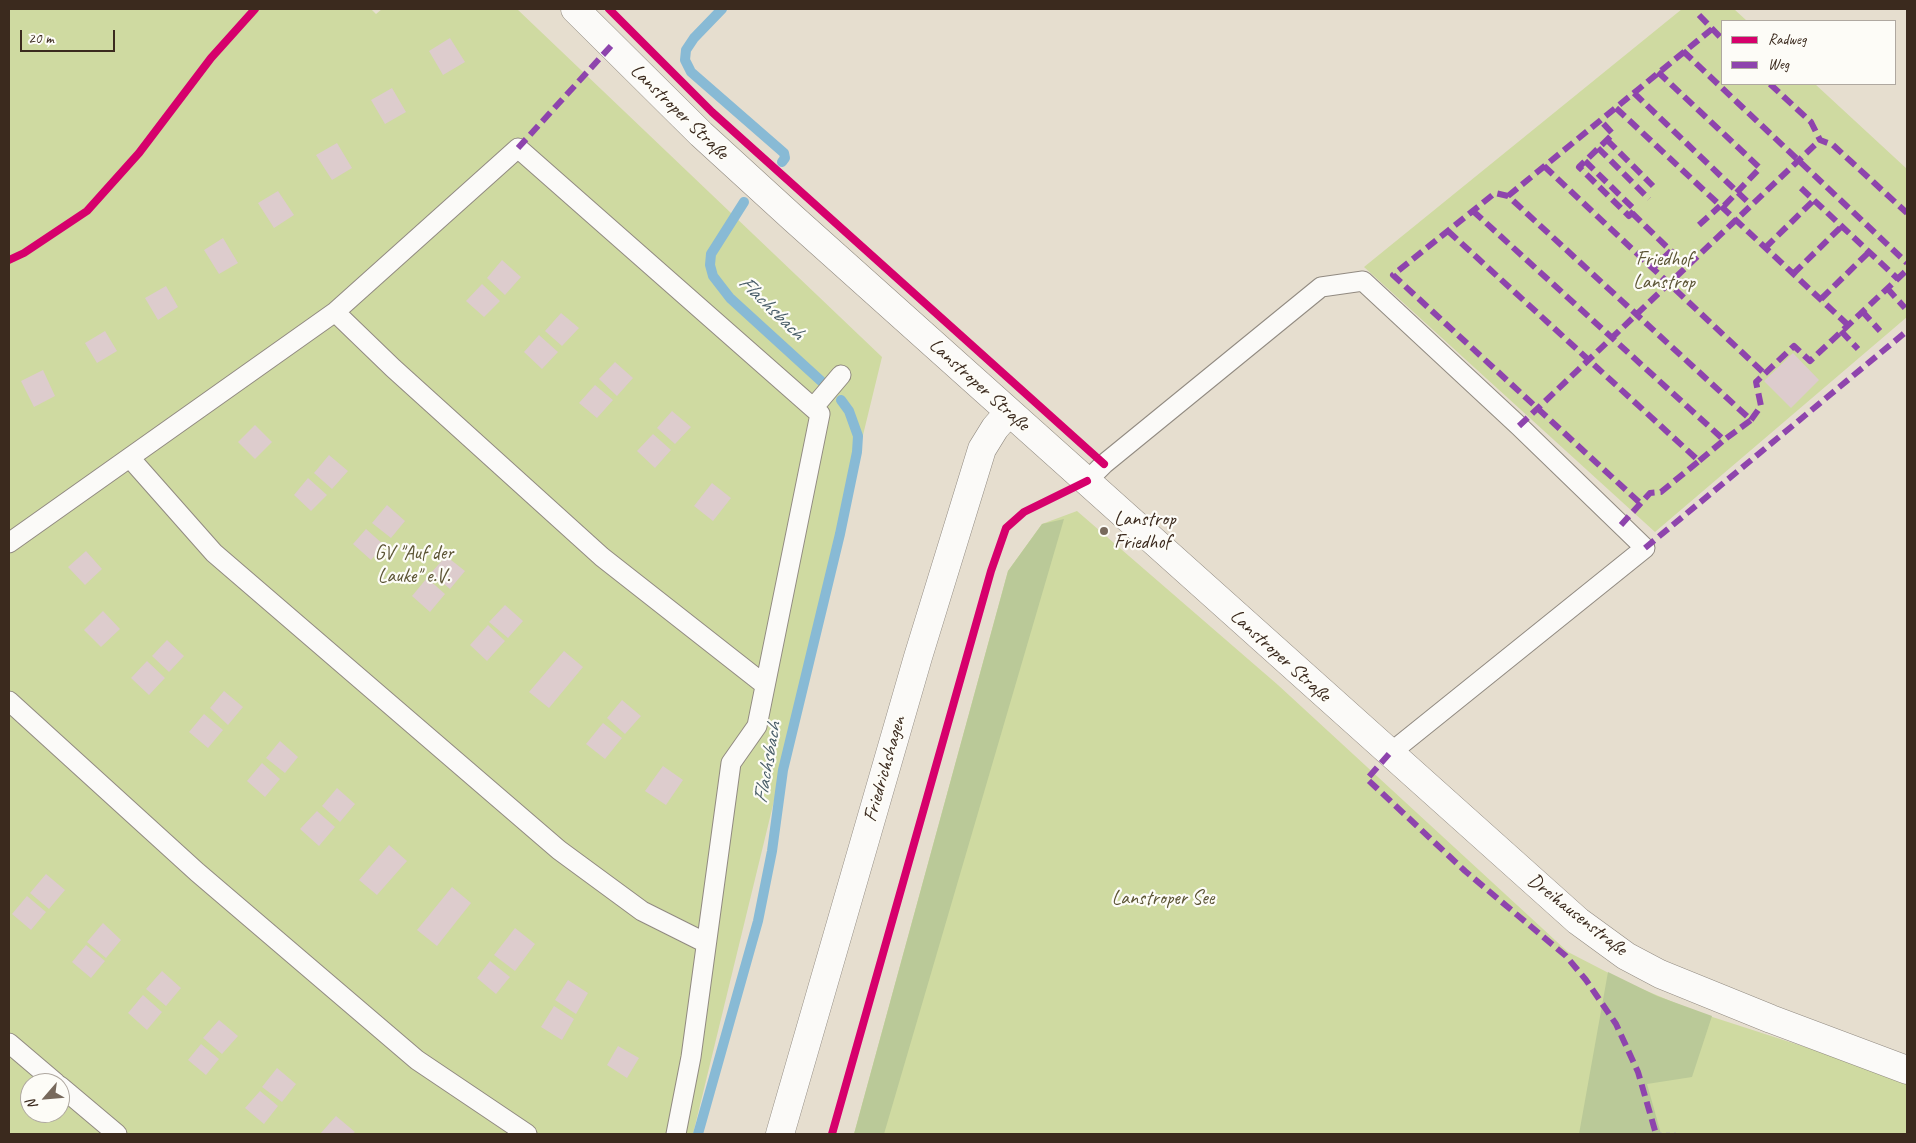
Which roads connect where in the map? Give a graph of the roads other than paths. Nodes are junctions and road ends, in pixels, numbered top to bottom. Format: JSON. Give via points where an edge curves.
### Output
{"nodes":[{"id":1,"x":574,"y":9,"type":"edge"},
{"id":2,"x":335,"y":312,"type":"junction"},
{"id":3,"x":841,"y":375,"type":"dead end"},
{"id":4,"x":813,"y":408,"type":"junction"},
{"id":5,"x":1009,"y":412,"type":"junction"},
{"id":6,"x":130,"y":458,"type":"junction"},
{"id":7,"x":1087,"y":481,"type":"junction"},
{"id":8,"x":9,"y":543,"type":"edge"},
{"id":9,"x":765,"y":685,"type":"junction"},
{"id":10,"x":9,"y":701,"type":"edge"},
{"id":11,"x":1389,"y":754,"type":"junction"},
{"id":12,"x":706,"y":943,"type":"junction"},
{"id":13,"x":9,"y":1043,"type":"edge"},
{"id":14,"x":1907,"y":1070,"type":"edge"},
{"id":15,"x":44,"y":1073,"type":"edge"},
{"id":16,"x":70,"y":1094,"type":"edge"},
{"id":17,"x":117,"y":1134,"type":"edge"},
{"id":18,"x":527,"y":1134,"type":"edge"},
{"id":19,"x":676,"y":1134,"type":"edge"},
{"id":20,"x":780,"y":1134,"type":"edge"}],
"edges":[{"from":1,"to":5,"type":"main road","name":"Lanstroper Straße","via":[[700,134]]},
{"from":2,"to":4,"type":"lane","via":[[518,148]]},
{"from":2,"to":6,"type":"lane"},
{"from":2,"to":9,"type":"lane","via":[[602,557]]},
{"from":3,"to":4,"type":"lane"},
{"from":4,"to":9,"type":"lane","via":[[820,414]]},
{"from":5,"to":7,"type":"main road","name":"Lanstroper Straße"},
{"from":5,"to":20,"type":"main road","name":"Friedrichshagen","via":[[982,449],[915,667]]},
{"from":6,"to":8,"type":"lane"},
{"from":6,"to":12,"type":"lane","via":[[214,553],[559,850],[642,911]]},
{"from":7,"to":11,"type":"main road","name":"Lanstroper Straße"},
{"from":7,"to":11,"type":"lane","via":[[1321,287],[1362,281],[1645,548]]},
{"from":9,"to":12,"type":"lane","via":[[757,726],[731,763]]},
{"from":10,"to":18,"type":"lane","via":[[197,872],[417,1060]]},
{"from":11,"to":14,"type":"main road","name":"Dreihausenstraße","via":[[1578,921],[1626,956],[1660,974]]},
{"from":12,"to":19,"type":"lane","via":[[691,1057]]},
{"from":13,"to":15,"type":"lane"},
{"from":16,"to":17,"type":"lane"}]}
